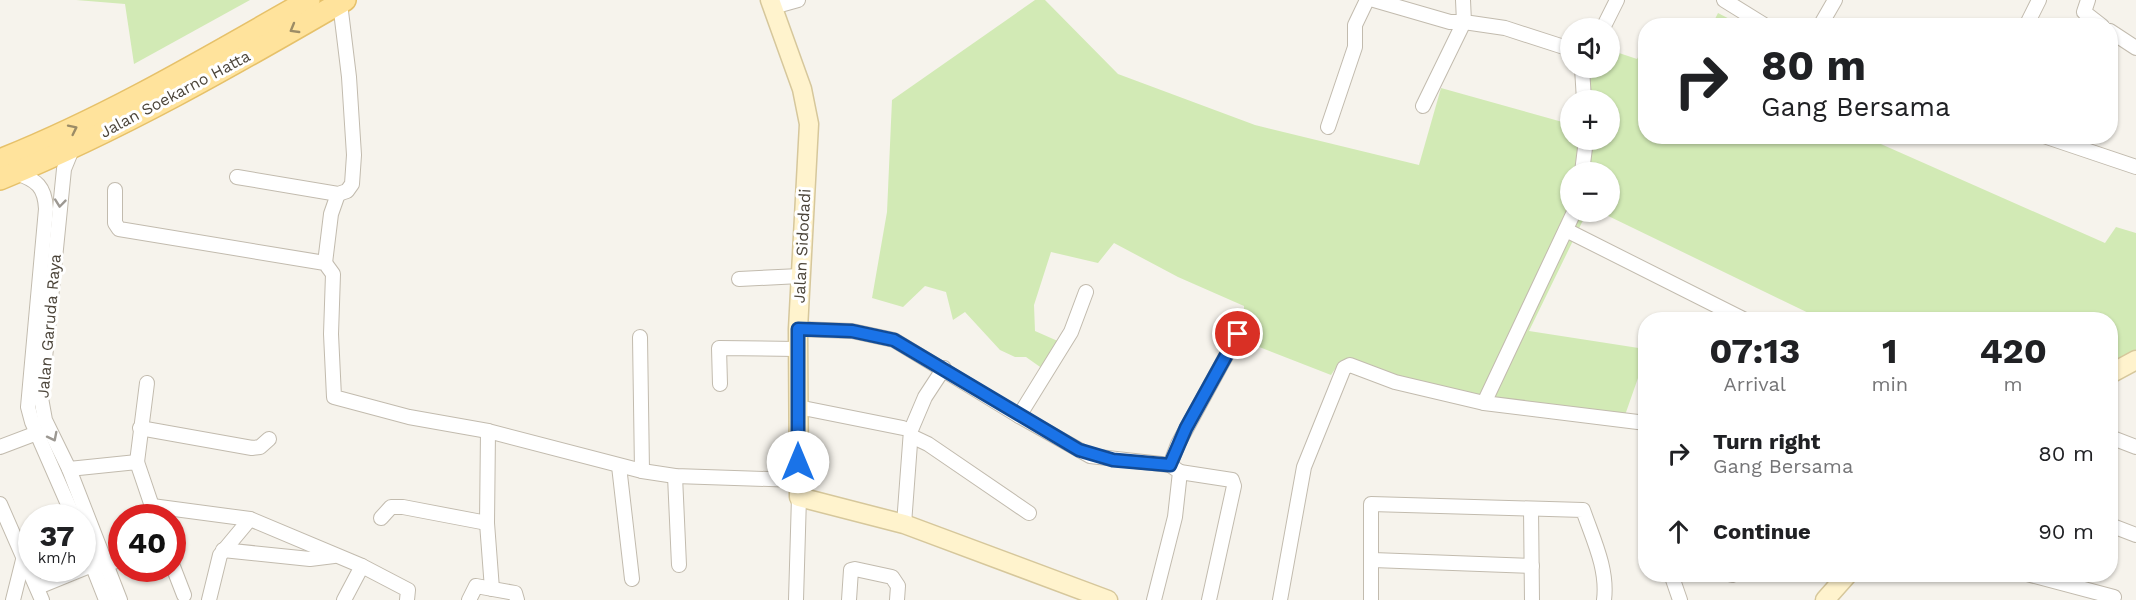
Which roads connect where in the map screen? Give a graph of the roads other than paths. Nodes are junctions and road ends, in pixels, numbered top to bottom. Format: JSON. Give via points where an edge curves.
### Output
{"nodes":[{"id":1,"x":309,"y":0,"type":"edge"},
{"id":2,"x":798,"y":0,"type":"edge"},
{"id":3,"x":1366,"y":0,"type":"edge"},
{"id":4,"x":1374,"y":0,"type":"edge"},
{"id":5,"x":1462,"y":0,"type":"edge"},
{"id":6,"x":1617,"y":0,"type":"edge"},
{"id":7,"x":1724,"y":0,"type":"edge"},
{"id":8,"x":2039,"y":0,"type":"edge"},
{"id":9,"x":2088,"y":0,"type":"edge"},
{"id":10,"x":343,"y":1,"type":"edge"},
{"id":11,"x":1832,"y":1,"type":"edge"},
{"id":12,"x":772,"y":4,"type":"edge"},
{"id":13,"x":1608,"y":18,"type":"edge"},
{"id":14,"x":1753,"y":18,"type":"edge"},
{"id":15,"x":1825,"y":18,"type":"edge"},
{"id":16,"x":2030,"y":18,"type":"edge"},
{"id":17,"x":2092,"y":18,"type":"edge"},
{"id":18,"x":1464,"y":22,"type":"junction"},
{"id":19,"x":2118,"y":36,"type":"edge"},
{"id":20,"x":253,"y":43,"type":"junction"},
{"id":21,"x":1560,"y":46,"type":"edge"},
{"id":22,"x":2136,"y":48,"type":"edge"},
{"id":23,"x":1423,"y":106,"type":"dead end"},
{"id":24,"x":1328,"y":127,"type":"dead end"},
{"id":25,"x":2077,"y":144,"type":"edge"},
{"id":26,"x":73,"y":147,"type":"junction"},
{"id":27,"x":2136,"y":167,"type":"edge"},
{"id":28,"x":5,"y":171,"type":"edge"},
{"id":29,"x":237,"y":177,"type":"dead end"},
{"id":30,"x":115,"y":190,"type":"dead end"},
{"id":31,"x":338,"y":194,"type":"junction"},
{"id":32,"x":1570,"y":222,"type":"edge"},
{"id":33,"x":1566,"y":230,"type":"junction"},
{"id":34,"x":325,"y":263,"type":"junction"},
{"id":35,"x":800,"y":276,"type":"junction"},
{"id":36,"x":739,"y":279,"type":"dead end"},
{"id":37,"x":1086,"y":292,"type":"dead end"},
{"id":38,"x":1729,"y":312,"type":"edge"},
{"id":39,"x":798,"y":329,"type":"junction"},
{"id":40,"x":1238,"y":334,"type":"dead end"},
{"id":41,"x":640,"y":336,"type":"dead end"},
{"id":42,"x":797,"y":349,"type":"junction"},
{"id":43,"x":2136,"y":360,"type":"edge"},
{"id":44,"x":944,"y":368,"type":"junction"},
{"id":45,"x":2118,"y":370,"type":"edge"},
{"id":46,"x":147,"y":383,"type":"dead end"},
{"id":47,"x":720,"y":384,"type":"dead end"},
{"id":48,"x":1484,"y":403,"type":"junction"},
{"id":49,"x":798,"y":406,"type":"junction"},
{"id":50,"x":1019,"y":416,"type":"junction"},
{"id":51,"x":1638,"y":422,"type":"edge"},
{"id":52,"x":140,"y":428,"type":"junction"},
{"id":53,"x":488,"y":431,"type":"junction"},
{"id":54,"x":907,"y":432,"type":"junction"},
{"id":55,"x":37,"y":433,"type":"junction"},
{"id":56,"x":269,"y":439,"type":"dead end"},
{"id":57,"x":2118,"y":440,"type":"edge"},
{"id":58,"x":0,"y":447,"type":"edge"},
{"id":59,"x":2136,"y":447,"type":"edge"},
{"id":60,"x":137,"y":462,"type":"junction"},
{"id":61,"x":619,"y":466,"type":"junction"},
{"id":62,"x":69,"y":469,"type":"junction"},
{"id":63,"x":1175,"y":469,"type":"junction"},
{"id":64,"x":642,"y":471,"type":"junction"},
{"id":65,"x":675,"y":476,"type":"junction"},
{"id":66,"x":798,"y":489,"type":"junction"},
{"id":67,"x":0,"y":504,"type":"edge"},
{"id":68,"x":68,"y":504,"type":"edge"},
{"id":69,"x":151,"y":504,"type":"edge"},
{"id":70,"x":1531,"y":509,"type":"junction"},
{"id":71,"x":1029,"y":513,"type":"dead end"},
{"id":72,"x":186,"y":514,"type":"edge"},
{"id":73,"x":381,"y":518,"type":"dead end"},
{"id":74,"x":250,"y":519,"type":"junction"},
{"id":75,"x":487,"y":523,"type":"junction"},
{"id":76,"x":904,"y":524,"type":"junction"},
{"id":77,"x":2118,"y":528,"type":"edge"},
{"id":78,"x":2136,"y":535,"type":"edge"},
{"id":79,"x":302,"y":541,"type":"junction"},
{"id":80,"x":18,"y":548,"type":"edge"},
{"id":81,"x":223,"y":550,"type":"junction"},
{"id":82,"x":336,"y":555,"type":"junction"},
{"id":83,"x":294,"y":557,"type":"junction"},
{"id":84,"x":1373,"y":560,"type":"junction"},
{"id":85,"x":96,"y":563,"type":"edge"},
{"id":86,"x":108,"y":563,"type":"edge"},
{"id":87,"x":679,"y":565,"type":"dead end"},
{"id":88,"x":98,"y":566,"type":"junction"},
{"id":89,"x":362,"y":566,"type":"junction"},
{"id":90,"x":1532,"y":566,"type":"junction"},
{"id":91,"x":632,"y":579,"type":"dead end"},
{"id":92,"x":18,"y":580,"type":"edge"},
{"id":93,"x":179,"y":582,"type":"edge"},
{"id":94,"x":1674,"y":582,"type":"edge"},
{"id":95,"x":1841,"y":582,"type":"edge"},
{"id":96,"x":2057,"y":582,"type":"edge"},
{"id":97,"x":492,"y":589,"type":"junction"},
{"id":98,"x":40,"y":594,"type":"edge"},
{"id":99,"x":184,"y":595,"type":"dead end"},
{"id":100,"x":2114,"y":597,"type":"dead end"},
{"id":101,"x":13,"y":600,"type":"edge"},
{"id":102,"x":106,"y":600,"type":"edge"},
{"id":103,"x":120,"y":600,"type":"edge"},
{"id":104,"x":209,"y":600,"type":"edge"},
{"id":105,"x":344,"y":600,"type":"edge"},
{"id":106,"x":407,"y":600,"type":"edge"},
{"id":107,"x":469,"y":600,"type":"edge"},
{"id":108,"x":517,"y":600,"type":"edge"},
{"id":109,"x":796,"y":600,"type":"edge"},
{"id":110,"x":849,"y":600,"type":"edge"},
{"id":111,"x":897,"y":600,"type":"edge"},
{"id":112,"x":1108,"y":600,"type":"edge"},
{"id":113,"x":1154,"y":600,"type":"edge"},
{"id":114,"x":1209,"y":600,"type":"edge"},
{"id":115,"x":1280,"y":600,"type":"edge"},
{"id":116,"x":1371,"y":600,"type":"edge"},
{"id":117,"x":1532,"y":600,"type":"edge"},
{"id":118,"x":1604,"y":600,"type":"edge"},
{"id":119,"x":1680,"y":600,"type":"edge"},
{"id":120,"x":1825,"y":600,"type":"edge"}],
"edges":[{"from":1,"to":20,"type":"main road","name":"Jalan Soekarno Hatta"},
{"from":2,"to":12,"type":"street"},
{"from":3,"to":24,"type":"street","via":[[1355,26],[1355,47]]},
{"from":4,"to":18,"type":"street","via":[[1450,22]]},
{"from":5,"to":18,"type":"street"},
{"from":6,"to":13,"type":"street"},
{"from":7,"to":14,"type":"street"},
{"from":8,"to":16,"type":"street"},
{"from":9,"to":17,"type":"street","via":[[2084,12]]},
{"from":10,"to":20,"type":"main road","name":"Jalan Soekarno Hatta","one_way":true},
{"from":10,"to":31,"type":"street","via":[[354,155],[352,184]]},
{"from":11,"to":15,"type":"street"},
{"from":12,"to":35,"type":"street","name":"Jalan Sidodadi","via":[[802,89],[809,124]]},
{"from":18,"to":21,"type":"street","via":[[1504,28]]},
{"from":18,"to":23,"type":"street"},
{"from":19,"to":22,"type":"street"},
{"from":20,"to":26,"type":"main road","name":"Jalan Soekarno Hatta"},
{"from":28,"to":20,"type":"main road","name":"Jalan Soekarno Hatta","one_way":true,"via":[[59,136]]},
{"from":25,"to":27,"type":"street"},
{"from":26,"to":28,"type":"main road","name":"Jalan Soekarno Hatta"},
{"from":26,"to":62,"type":"street","name":"Jalan Garuda Raya","one_way":true,"via":[[64,169],[41,381],[45,420]]},
{"from":28,"to":55,"type":"street","name":"Jalan Garuda Raya","via":[[38,182],[45,196],[46,222],[28,397]]},
{"from":29,"to":31,"type":"street"},
{"from":30,"to":34,"type":"street","via":[[115,223],[119,229]]},
{"from":31,"to":34,"type":"street","via":[[331,214]]},
{"from":32,"to":33,"type":"street"},
{"from":33,"to":38,"type":"street"},
{"from":33,"to":48,"type":"street"},
{"from":34,"to":53,"type":"street","via":[[333,274],[334,397],[409,417]]},
{"from":35,"to":36,"type":"street"},
{"from":35,"to":39,"type":"street","name":"Jalan Sidodadi"},
{"from":37,"to":50,"type":"street","via":[[1071,332]]},
{"from":39,"to":42,"type":"street","name":"Jalan Sidodadi"},
{"from":39,"to":44,"type":"street","via":[[852,331],[894,340]]},
{"from":40,"to":63,"type":"street","via":[[1178,444]]},
{"from":41,"to":64,"type":"street"},
{"from":42,"to":47,"type":"street","via":[[719,348]]},
{"from":42,"to":49,"type":"street","name":"Jalan Sidodadi"},
{"from":43,"to":45,"type":"street"},
{"from":44,"to":50,"type":"street"},
{"from":44,"to":54,"type":"street"},
{"from":46,"to":52,"type":"street"},
{"from":48,"to":51,"type":"street"},
{"from":48,"to":115,"type":"street","via":[[1395,382],[1350,366],[1344,368],[1304,467]]},
{"from":49,"to":54,"type":"street"},
{"from":49,"to":66,"type":"street","name":"Jalan Sidodadi"},
{"from":50,"to":63,"type":"street","via":[[1090,456]]},
{"from":52,"to":56,"type":"street","via":[[252,448]]},
{"from":52,"to":60,"type":"street"},
{"from":53,"to":61,"type":"street"},
{"from":53,"to":75,"type":"street"},
{"from":54,"to":71,"type":"street"},
{"from":54,"to":76,"type":"street"},
{"from":55,"to":58,"type":"street"},
{"from":55,"to":68,"type":"street","name":"Jalan Garuda Raya"},
{"from":57,"to":59,"type":"street"},
{"from":60,"to":62,"type":"street"},
{"from":60,"to":69,"type":"street"},
{"from":61,"to":64,"type":"street"},
{"from":61,"to":91,"type":"street"},
{"from":62,"to":88,"type":"street","name":"Jalan Garuda Raya"},
{"from":63,"to":113,"type":"street","via":[[1174,517]]},
{"from":63,"to":114,"type":"street","via":[[1232,480],[1234,486]]},
{"from":64,"to":65,"type":"street"},
{"from":65,"to":66,"type":"street"},
{"from":65,"to":87,"type":"street"},
{"from":66,"to":76,"type":"street"},
{"from":66,"to":109,"type":"street"},
{"from":67,"to":80,"type":"street"},
{"from":70,"to":84,"type":"street","via":[[1371,504]]},
{"from":70,"to":90,"type":"street"},
{"from":70,"to":118,"type":"street","via":[[1583,510],[1605,581]]},
{"from":72,"to":74,"type":"street"},
{"from":73,"to":75,"type":"street","via":[[391,507],[403,507]]},
{"from":74,"to":79,"type":"street"},
{"from":74,"to":81,"type":"street"},
{"from":75,"to":97,"type":"street"},
{"from":76,"to":112,"type":"street"},
{"from":77,"to":78,"type":"street"},
{"from":79,"to":82,"type":"street"},
{"from":79,"to":83,"type":"street","via":[[299,554]]},
{"from":81,"to":83,"type":"street"},
{"from":81,"to":104,"type":"street"},
{"from":82,"to":83,"type":"street"},
{"from":82,"to":89,"type":"street"},
{"from":84,"to":90,"type":"street"},
{"from":84,"to":116,"type":"street"},
{"from":85,"to":88,"type":"street","name":"Jalan Garuda Raya"},
{"from":86,"to":88,"type":"street"},
{"from":88,"to":98,"type":"street"},
{"from":88,"to":102,"type":"street","name":"Jalan Garuda Raya"},
{"from":88,"to":103,"type":"street","name":"Jalan Garuda Raya"},
{"from":89,"to":105,"type":"street"},
{"from":89,"to":106,"type":"street","via":[[408,590]]},
{"from":90,"to":117,"type":"street"},
{"from":92,"to":101,"type":"street"},
{"from":93,"to":99,"type":"street"},
{"from":94,"to":119,"type":"street"},
{"from":95,"to":120,"type":"street"},
{"from":96,"to":100,"type":"street"},
{"from":97,"to":107,"type":"street","via":[[476,586]]},
{"from":97,"to":108,"type":"street","via":[[515,593]]},
{"from":110,"to":111,"type":"street","via":[[855,569],[892,578],[898,586]]}]}
